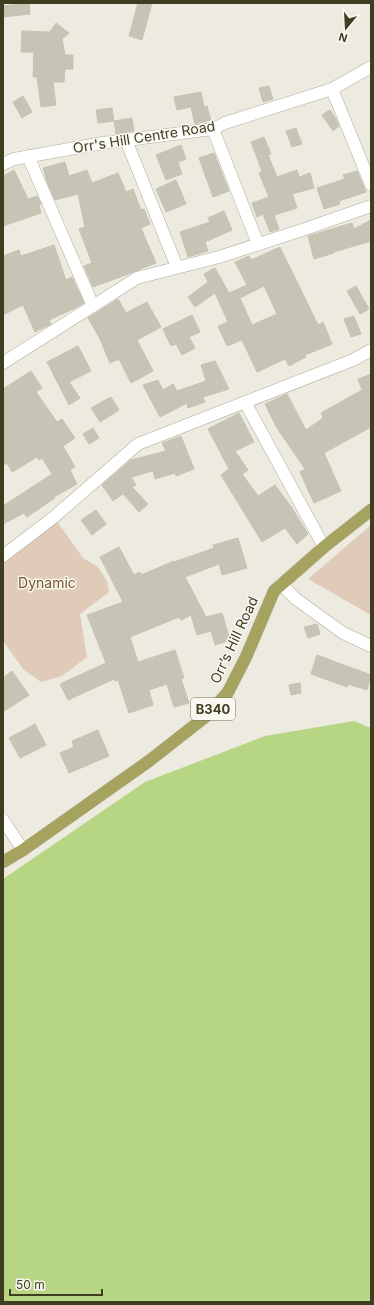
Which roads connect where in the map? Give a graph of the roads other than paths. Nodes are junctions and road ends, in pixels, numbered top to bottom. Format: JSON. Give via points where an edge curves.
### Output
{"nodes":[{"id":1,"x":371,"y":67,"type":"edge"},
{"id":2,"x":332,"y":89,"type":"junction"},
{"id":3,"x":213,"y":129,"type":"junction"},
{"id":4,"x":126,"y":140,"type":"junction"},
{"id":5,"x":28,"y":156,"type":"junction"},
{"id":6,"x":3,"y":164,"type":"edge"},
{"id":7,"x":371,"y":185,"type":"edge"},
{"id":8,"x":371,"y":206,"type":"edge"},
{"id":9,"x":258,"y":244,"type":"junction"},
{"id":10,"x":177,"y":267,"type":"junction"},
{"id":11,"x":93,"y":306,"type":"junction"},
{"id":12,"x":371,"y":350,"type":"edge"},
{"id":13,"x":3,"y":363,"type":"edge"},
{"id":14,"x":245,"y":402,"type":"junction"},
{"id":15,"x":371,"y":510,"type":"edge"},
{"id":16,"x":324,"y":547,"type":"junction"},
{"id":17,"x":3,"y":556,"type":"edge"},
{"id":18,"x":281,"y":584,"type":"junction"},
{"id":19,"x":371,"y":646,"type":"edge"},
{"id":20,"x":3,"y":820,"type":"edge"},
{"id":21,"x":23,"y":850,"type":"junction"},
{"id":22,"x":3,"y":862,"type":"edge"}],
"edges":[{"from":1,"to":2,"type":"street","name":"Orr's Hill Centre Road"},
{"from":2,"to":3,"type":"street","name":"Orr's Hill Centre Road"},
{"from":2,"to":7,"type":"street"},
{"from":3,"to":4,"type":"street","name":"Orr's Hill Centre Road"},
{"from":3,"to":9,"type":"street"},
{"from":4,"to":5,"type":"street","name":"Orr's Hill Centre Road"},
{"from":4,"to":10,"type":"street"},
{"from":5,"to":6,"type":"street","name":"Orr's Hill Centre Road"},
{"from":5,"to":11,"type":"street"},
{"from":8,"to":9,"type":"street"},
{"from":9,"to":10,"type":"street"},
{"from":10,"to":11,"type":"street","via":[[137,278]]},
{"from":11,"to":13,"type":"street"},
{"from":12,"to":14,"type":"street","via":[[353,360]]},
{"from":14,"to":16,"type":"street"},
{"from":14,"to":17,"type":"street","via":[[138,444],[54,517]]},
{"from":15,"to":16,"type":"main road","name":"Orr’s Hill Road","number":"B340"},
{"from":16,"to":18,"type":"main road","name":"Orr’s Hill Road","number":"B340"},
{"from":18,"to":19,"type":"street","via":[[296,599],[343,633]]},
{"from":18,"to":21,"type":"main road","name":"Orr’s Hill Road","number":"B340","via":[[274,591],[228,692],[209,714],[149,761]]},
{"from":20,"to":21,"type":"street"},
{"from":21,"to":22,"type":"main road","name":"Orr’s Hill Road","number":"B340"}]}
